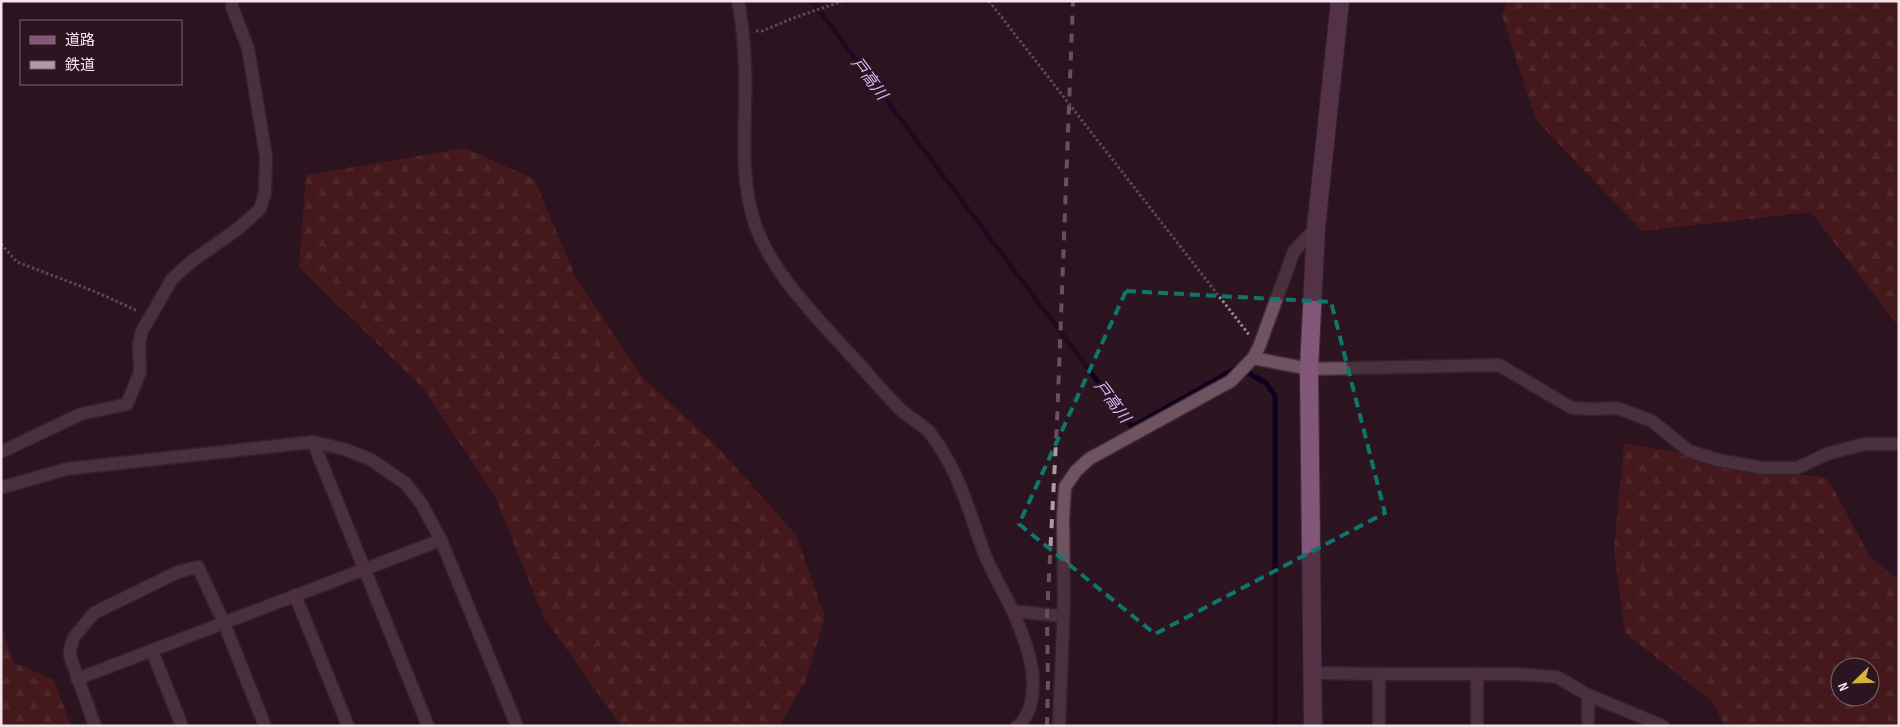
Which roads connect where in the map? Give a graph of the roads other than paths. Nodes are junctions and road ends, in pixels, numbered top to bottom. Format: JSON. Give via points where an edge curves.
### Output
{"nodes":[{"id":1,"x":232,"y":1,"type":"edge"},
{"id":2,"x":738,"y":1,"type":"edge"},
{"id":3,"x":1340,"y":1,"type":"edge"},
{"id":4,"x":1316,"y":228,"type":"junction"},
{"id":5,"x":1256,"y":352,"type":"junction"},
{"id":6,"x":1309,"y":369,"type":"junction"},
{"id":7,"x":313,"y":442,"type":"junction"},
{"id":8,"x":1899,"y":444,"type":"edge"},
{"id":9,"x":1,"y":452,"type":"edge"},
{"id":10,"x":1,"y":486,"type":"edge"},
{"id":11,"x":441,"y":540,"type":"junction"},
{"id":12,"x":365,"y":569,"type":"junction"},
{"id":13,"x":295,"y":596,"type":"junction"},
{"id":14,"x":1013,"y":611,"type":"junction"},
{"id":15,"x":1062,"y":616,"type":"junction"},
{"id":16,"x":224,"y":623,"type":"junction"},
{"id":17,"x":152,"y":650,"type":"junction"},
{"id":18,"x":1313,"y":674,"type":"junction"},
{"id":19,"x":1379,"y":674,"type":"junction"},
{"id":20,"x":1477,"y":674,"type":"junction"},
{"id":21,"x":77,"y":679,"type":"junction"},
{"id":22,"x":1588,"y":695,"type":"junction"},
{"id":23,"x":95,"y":726,"type":"edge"},
{"id":24,"x":182,"y":726,"type":"edge"},
{"id":25,"x":265,"y":726,"type":"edge"},
{"id":26,"x":348,"y":726,"type":"edge"},
{"id":27,"x":428,"y":726,"type":"edge"},
{"id":28,"x":517,"y":726,"type":"edge"},
{"id":29,"x":1017,"y":726,"type":"edge"},
{"id":30,"x":1058,"y":726,"type":"edge"},
{"id":31,"x":1313,"y":726,"type":"edge"},
{"id":32,"x":1379,"y":726,"type":"edge"},
{"id":33,"x":1477,"y":726,"type":"edge"},
{"id":34,"x":1588,"y":726,"type":"edge"},
{"id":35,"x":1663,"y":726,"type":"edge"}],
"edges":[{"from":1,"to":9,"type":"street","via":[[248,48],[266,157],[265,193],[260,209],[172,279],[142,331],[140,372],[127,404],[81,414]]},
{"from":2,"to":14,"type":"street","via":[[744,32],[746,187],[755,225],[765,248],[785,279],[813,312],[902,411],[928,431],[945,453],[964,492],[984,552]]},
{"from":3,"to":4,"type":"street"},
{"from":4,"to":5,"type":"street","via":[[1294,251]]},
{"from":4,"to":6,"type":"street"},
{"from":5,"to":6,"type":"street"},
{"from":5,"to":15,"type":"street","via":[[1231,381],[1089,459],[1076,471],[1065,487]]},
{"from":6,"to":8,"type":"street","via":[[1499,366],[1572,408],[1617,408],[1652,421],[1689,451],[1764,468],[1798,468],[1827,454],[1864,444]]},
{"from":6,"to":18,"type":"street"},
{"from":7,"to":10,"type":"street","via":[[66,469]]},
{"from":7,"to":11,"type":"street","via":[[370,459],[404,483],[421,503]]},
{"from":7,"to":12,"type":"street"},
{"from":11,"to":12,"type":"street"},
{"from":11,"to":28,"type":"street"},
{"from":12,"to":13,"type":"street"},
{"from":12,"to":27,"type":"street"},
{"from":13,"to":16,"type":"street"},
{"from":13,"to":26,"type":"street"},
{"from":14,"to":15,"type":"street"},
{"from":14,"to":29,"type":"street","via":[[1028,646],[1033,671],[1031,704]]},
{"from":15,"to":30,"type":"street"},
{"from":16,"to":17,"type":"street"},
{"from":16,"to":21,"type":"street","via":[[198,567],[178,572],[94,613],[74,637],[70,649]]},
{"from":16,"to":25,"type":"street"},
{"from":17,"to":21,"type":"street"},
{"from":17,"to":24,"type":"street"},
{"from":18,"to":19,"type":"street"},
{"from":18,"to":31,"type":"street"},
{"from":19,"to":20,"type":"street"},
{"from":19,"to":32,"type":"street"},
{"from":20,"to":22,"type":"street","via":[[1557,678]]},
{"from":20,"to":33,"type":"street"},
{"from":21,"to":23,"type":"street"},
{"from":22,"to":34,"type":"street"},
{"from":22,"to":35,"type":"street"}]}
